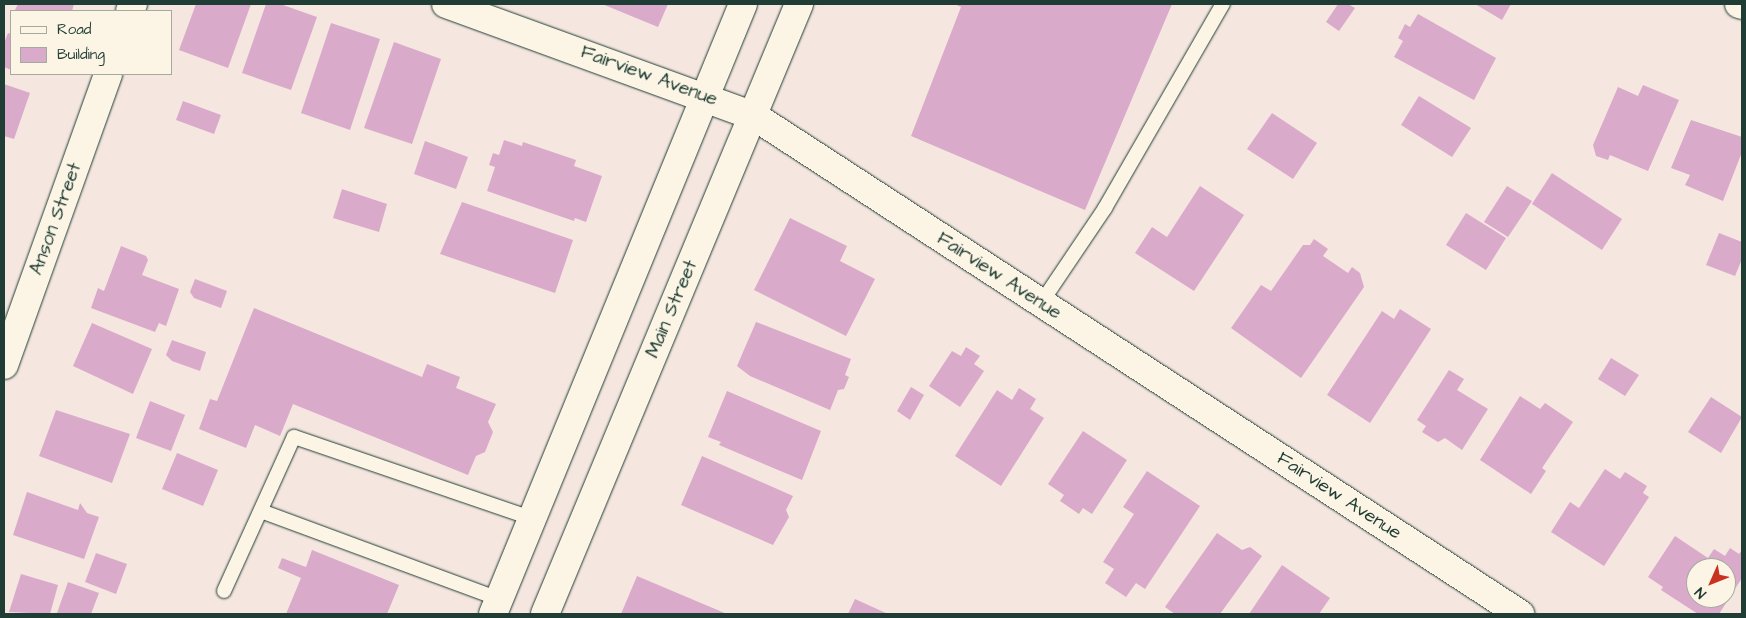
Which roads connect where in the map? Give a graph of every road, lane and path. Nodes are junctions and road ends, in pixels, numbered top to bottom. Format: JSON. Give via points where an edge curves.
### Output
{"nodes":[{"id":1,"x":446,"y":4,"type":"edge"},
{"id":2,"x":744,"y":4,"type":"edge"},
{"id":3,"x":800,"y":4,"type":"edge"},
{"id":4,"x":1223,"y":4,"type":"edge"},
{"id":5,"x":108,"y":75,"type":"edge"},
{"id":6,"x":705,"y":95,"type":"junction"},
{"id":7,"x":754,"y":116,"type":"junction"},
{"id":8,"x":1041,"y":303,"type":"junction"},
{"id":9,"x":4,"y":365,"type":"edge"},
{"id":10,"x":262,"y":511,"type":"junction"},
{"id":11,"x":533,"y":519,"type":"junction"},
{"id":12,"x":224,"y":591,"type":"dead end"},
{"id":13,"x":496,"y":607,"type":"edge"},
{"id":14,"x":544,"y":614,"type":"edge"},
{"id":15,"x":1520,"y":614,"type":"edge"}],
"edges":[{"from":1,"to":6,"type":"street","name":"Fairview Avenue"},
{"from":2,"to":6,"type":"street"},
{"from":3,"to":7,"type":"street","name":"Main Street"},
{"from":4,"to":8,"type":"lane","via":[[1105,208]]},
{"from":5,"to":9,"type":"street","name":"Anson Street"},
{"from":6,"to":7,"type":"street","name":"Fairview Avenue"},
{"from":6,"to":11,"type":"street"},
{"from":7,"to":8,"type":"street","name":"Fairview Avenue"},
{"from":7,"to":14,"type":"street","name":"Main Street"},
{"from":8,"to":15,"type":"street","name":"Fairview Avenue"},
{"from":10,"to":11,"type":"lane","via":[[294,437]]},
{"from":10,"to":12,"type":"lane"},
{"from":10,"to":13,"type":"lane"},
{"from":11,"to":13,"type":"street"}]}
